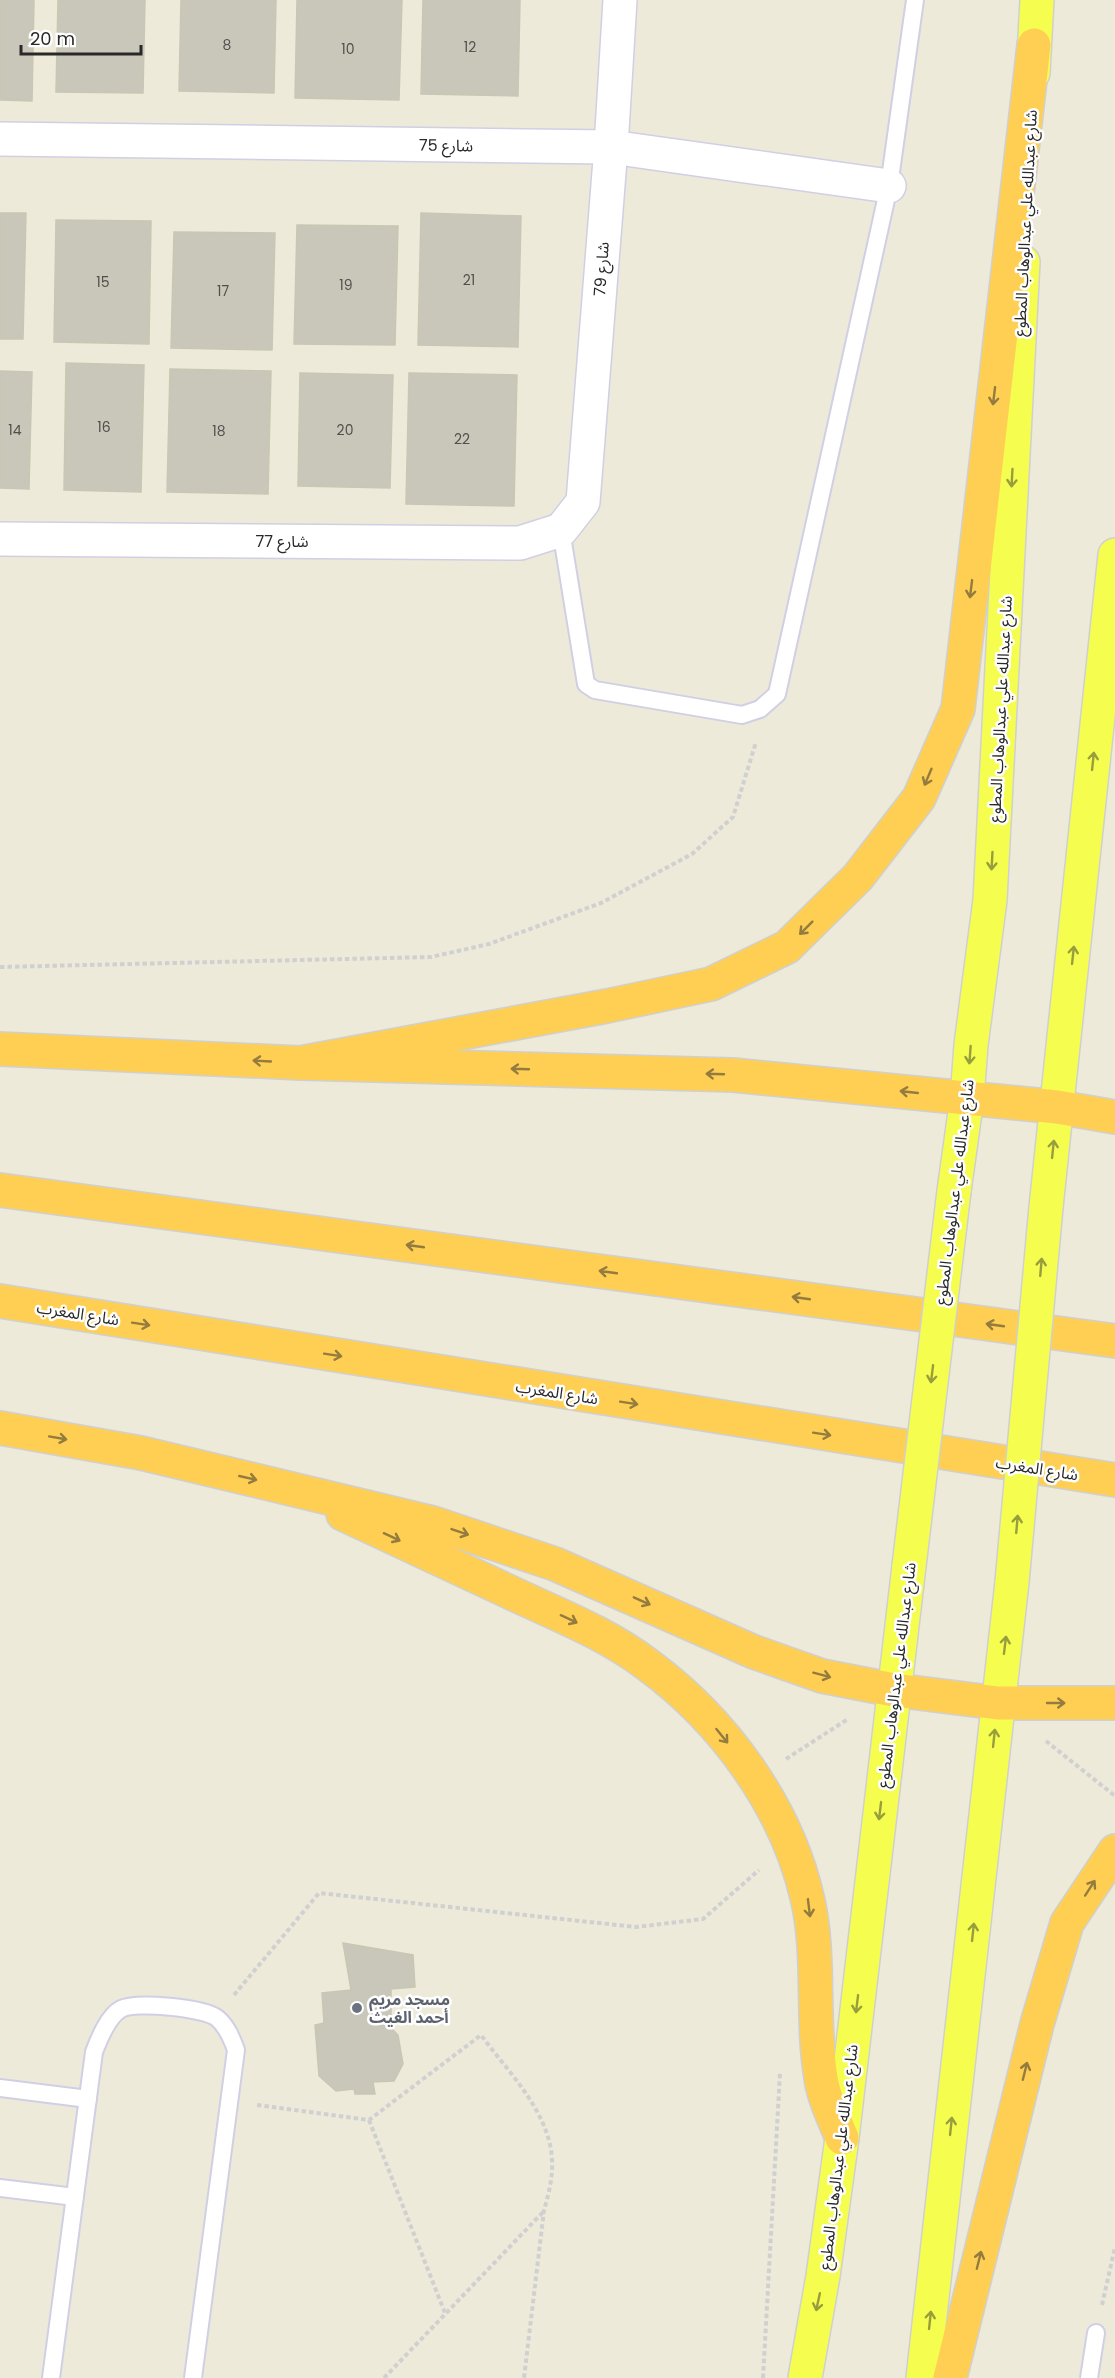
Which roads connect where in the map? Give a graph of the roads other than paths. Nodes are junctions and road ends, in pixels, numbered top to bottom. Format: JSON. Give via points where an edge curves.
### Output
{"nodes":[{"id":1,"x":620,"y":0,"type":"edge"},
{"id":2,"x":915,"y":0,"type":"edge"},
{"id":3,"x":1037,"y":0,"type":"edge"},
{"id":4,"x":1034,"y":45,"type":"junction"},
{"id":5,"x":0,"y":139,"type":"edge"},
{"id":6,"x":611,"y":147,"type":"junction"},
{"id":7,"x":889,"y":186,"type":"junction"},
{"id":8,"x":561,"y":530,"type":"junction"},
{"id":9,"x":0,"y":539,"type":"edge"},
{"id":10,"x":1115,"y":555,"type":"edge"},
{"id":11,"x":0,"y":1049,"type":"edge"},
{"id":12,"x":300,"y":1063,"type":"junction"},
{"id":13,"x":967,"y":1098,"type":"junction"},
{"id":14,"x":1058,"y":1107,"type":"junction"},
{"id":15,"x":1115,"y":1117,"type":"edge"},
{"id":16,"x":0,"y":1190,"type":"edge"},
{"id":17,"x":0,"y":1301,"type":"edge"},
{"id":18,"x":1115,"y":1341,"type":"edge"},
{"id":19,"x":0,"y":1428,"type":"edge"},
{"id":20,"x":1115,"y":1480,"type":"edge"},
{"id":21,"x":281,"y":1486,"type":"junction"},
{"id":22,"x":894,"y":1690,"type":"junction"},
{"id":23,"x":1115,"y":1702,"type":"edge"},
{"id":24,"x":998,"y":1703,"type":"junction"},
{"id":25,"x":1115,"y":1851,"type":"edge"},
{"id":26,"x":0,"y":2088,"type":"edge"},
{"id":27,"x":88,"y":2098,"type":"junction"},
{"id":28,"x":842,"y":2138,"type":"junction"},
{"id":29,"x":0,"y":2187,"type":"edge"},
{"id":30,"x":75,"y":2197,"type":"junction"},
{"id":31,"x":1096,"y":2332,"type":"road end"},
{"id":32,"x":51,"y":2378,"type":"edge"},
{"id":33,"x":193,"y":2378,"type":"edge"},
{"id":34,"x":805,"y":2378,"type":"edge"},
{"id":35,"x":923,"y":2378,"type":"edge"},
{"id":36,"x":950,"y":2378,"type":"edge"},
{"id":37,"x":1089,"y":2378,"type":"edge"}],
"edges":[{"from":1,"to":6,"type":"street","name":"شارع 79"},
{"from":2,"to":7,"type":"lane"},
{"from":3,"to":4,"type":"main road","name":"شارع عبدالله علي عبدالوهاب المطوع"},
{"from":4,"to":12,"type":"highway","one_way":true,"via":[[958,709],[919,798],[858,877],[787,947],[711,984]]},
{"from":4,"to":13,"type":"main road","name":"شارع عبدالله علي عبدالوهاب المطوع","one_way":true,"via":[[990,900]]},
{"from":5,"to":6,"type":"street","name":"شارع 75"},
{"from":6,"to":7,"type":"street","name":"شارع 75"},
{"from":6,"to":8,"type":"street","name":"شارع 79","via":[[583,502]]},
{"from":7,"to":8,"type":"lane","via":[[777,694],[760,709],[742,715],[595,690],[586,684]]},
{"from":8,"to":9,"type":"street","name":"شارع 77","via":[[520,543]]},
{"from":14,"to":10,"type":"main road","one_way":true},
{"from":12,"to":11,"type":"highway","one_way":true},
{"from":13,"to":12,"type":"highway","one_way":true,"via":[[733,1075]]},
{"from":13,"to":14,"type":"highway"},
{"from":13,"to":22,"type":"main road","name":"شارع عبدالله علي عبدالوهاب المطوع","one_way":true,"bridge":true},
{"from":14,"to":15,"type":"highway"},
{"from":24,"to":14,"type":"main road","one_way":true,"bridge":true},
{"from":18,"to":16,"type":"highway","one_way":true},
{"from":17,"to":20,"type":"highway","name":"شارع المغرب","one_way":true},
{"from":19,"to":21,"type":"highway","one_way":true,"via":[[141,1453]]},
{"from":21,"to":22,"type":"highway","one_way":true,"via":[[433,1522],[555,1564],[754,1652],[822,1676]]},
{"from":21,"to":28,"type":"highway","one_way":true,"via":[[599,1635],[647,1664],[721,1733],[771,1807],[798,1861],[813,1939],[821,2080]]},
{"from":22,"to":24,"type":"highway"},
{"from":22,"to":28,"type":"main road","name":"شارع عبدالله علي عبدالوهاب المطوع","one_way":true},
{"from":24,"to":23,"type":"highway","one_way":true},
{"from":35,"to":24,"type":"main road","one_way":true},
{"from":36,"to":25,"type":"highway","one_way":true,"via":[[1037,2024],[1067,1923]]},
{"from":26,"to":27,"type":"lane"},
{"from":27,"to":30,"type":"lane"},
{"from":27,"to":33,"type":"lane","via":[[94,2052],[119,2010],[135,2005],[204,2012],[216,2017],[231,2037],[236,2050]]},
{"from":28,"to":34,"type":"main road","name":"شارع عبدالله علي عبدالوهاب المطوع","one_way":true},
{"from":29,"to":30,"type":"lane"},
{"from":30,"to":32,"type":"lane"},
{"from":31,"to":37,"type":"lane"}]}
